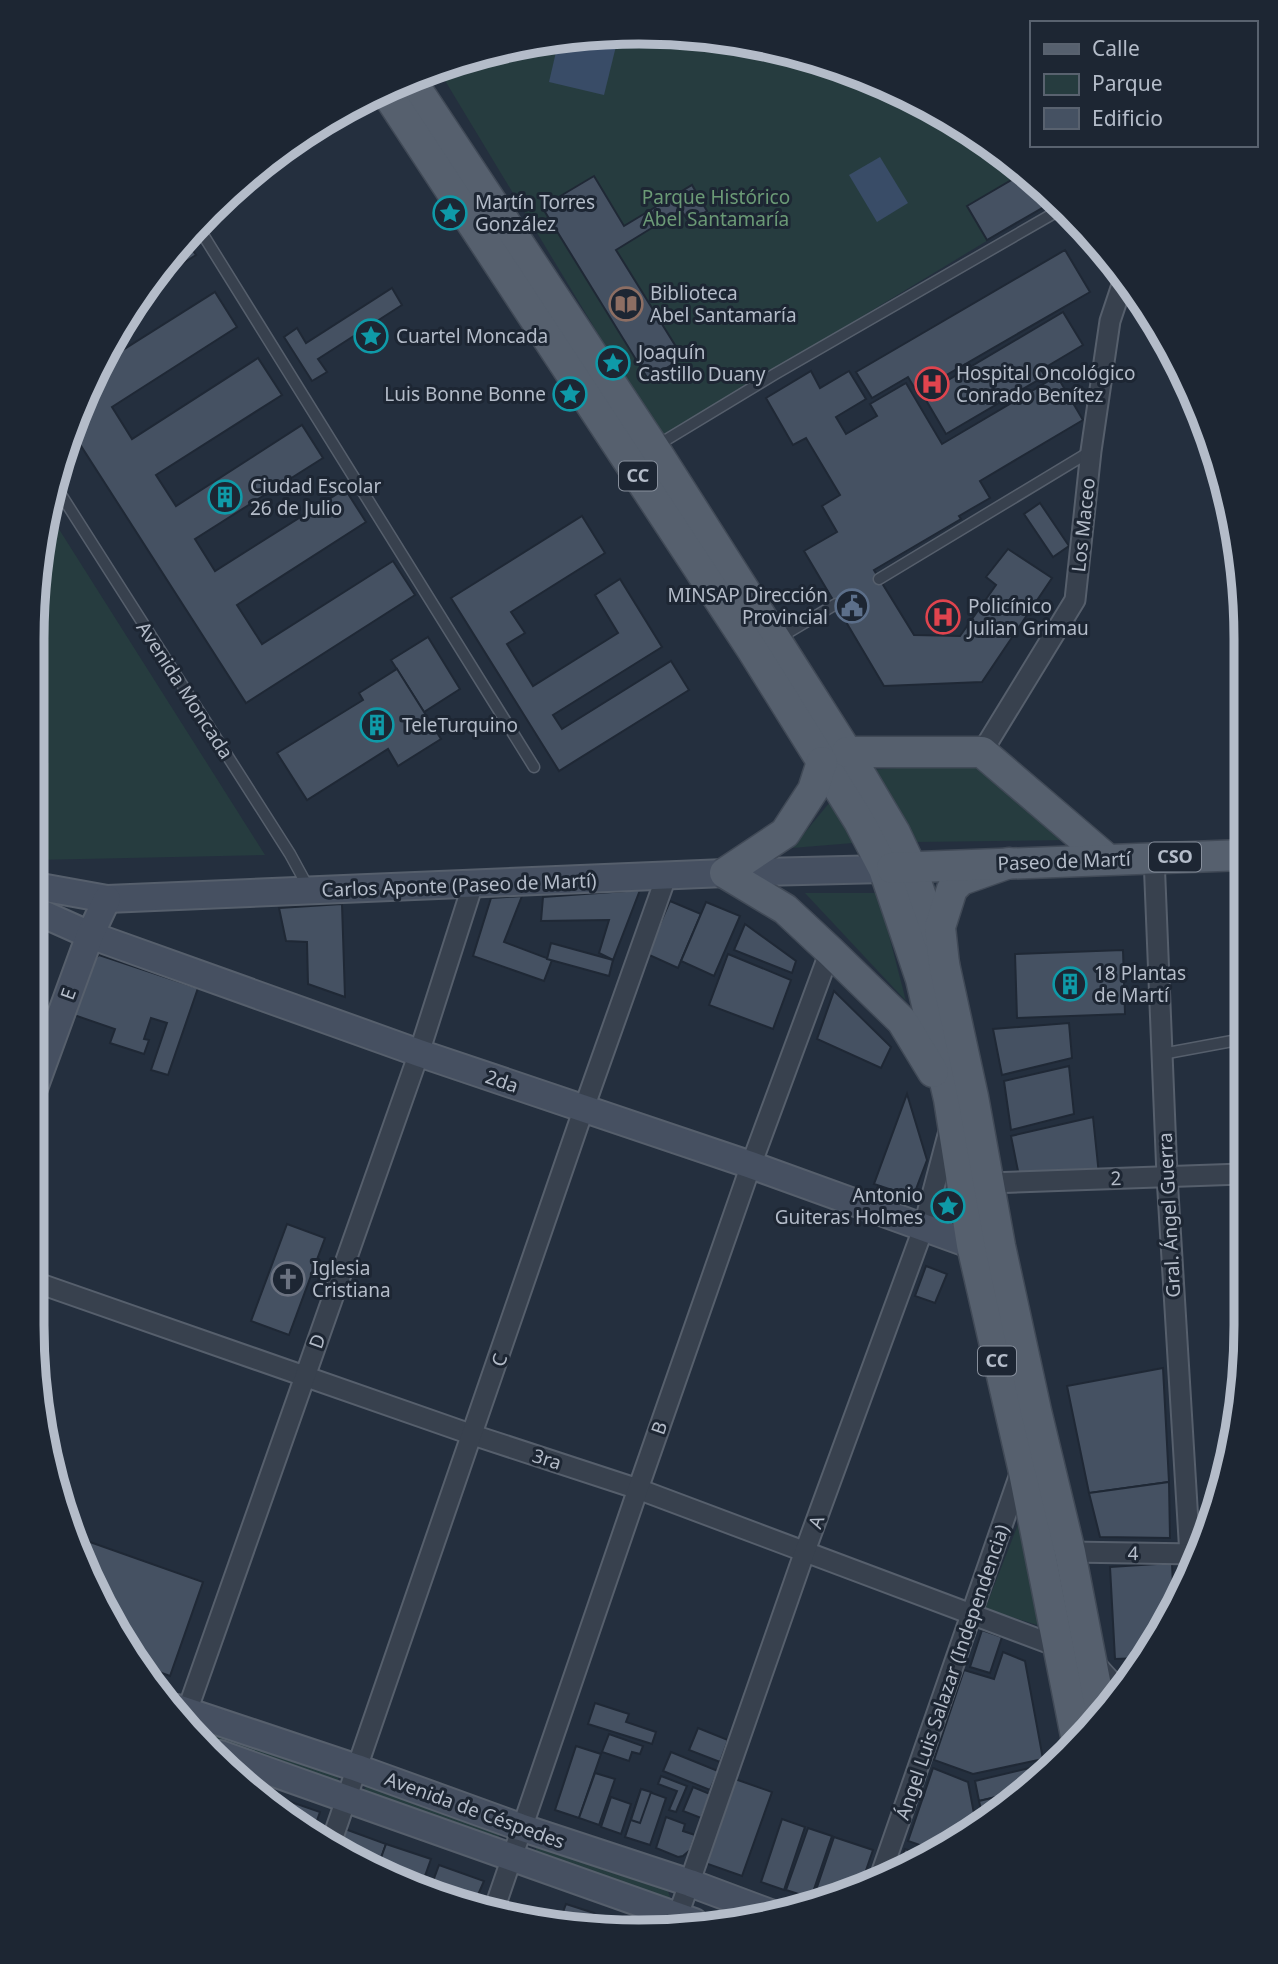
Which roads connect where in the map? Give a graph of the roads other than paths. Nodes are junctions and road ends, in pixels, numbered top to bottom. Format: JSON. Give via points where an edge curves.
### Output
{"nodes":[{"id":1,"x":415,"y":87,"type":"edge"},
{"id":2,"x":390,"y":98,"type":"edge"},
{"id":3,"x":1054,"y":213,"type":"edge"},
{"id":4,"x":203,"y":234,"type":"edge"},
{"id":5,"x":1120,"y":290,"type":"edge"},
{"id":6,"x":654,"y":448,"type":"junction"},
{"id":7,"x":1091,"y":451,"type":"junction"},
{"id":8,"x":62,"y":496,"type":"edge"},
{"id":9,"x":879,"y":579,"type":"dead end"},
{"id":10,"x":836,"y":604,"type":"dead end"},
{"id":11,"x":776,"y":640,"type":"junction"},
{"id":12,"x":982,"y":752,"type":"junction"},
{"id":13,"x":834,"y":757,"type":"junction"},
{"id":14,"x":534,"y":767,"type":"dead end"},
{"id":15,"x":1234,"y":855,"type":"edge"},
{"id":16,"x":1154,"y":857,"type":"junction"},
{"id":17,"x":1107,"y":859,"type":"junction"},
{"id":18,"x":1009,"y":863,"type":"junction"},
{"id":19,"x":898,"y":868,"type":"junction"},
{"id":20,"x":725,"y":873,"type":"junction"},
{"id":21,"x":666,"y":877,"type":"junction"},
{"id":22,"x":473,"y":884,"type":"junction"},
{"id":23,"x":44,"y":888,"type":"edge"},
{"id":24,"x":310,"y":891,"type":"junction"},
{"id":25,"x":107,"y":899,"type":"junction"},
{"id":26,"x":44,"y":911,"type":"edge"},
{"id":27,"x":44,"y":914,"type":"edge"},
{"id":28,"x":90,"y":935,"type":"junction"},
{"id":29,"x":830,"y":951,"type":"junction"},
{"id":30,"x":944,"y":964,"type":"junction"},
{"id":31,"x":1234,"y":1041,"type":"edge"},
{"id":32,"x":419,"y":1053,"type":"junction"},
{"id":33,"x":1162,"y":1054,"type":"junction"},
{"id":34,"x":44,"y":1061,"type":"edge"},
{"id":35,"x":584,"y":1108,"type":"junction"},
{"id":36,"x":950,"y":1110,"type":"junction"},
{"id":37,"x":751,"y":1165,"type":"junction"},
{"id":38,"x":1234,"y":1174,"type":"edge"},
{"id":39,"x":1167,"y":1176,"type":"junction"},
{"id":40,"x":989,"y":1183,"type":"junction"},
{"id":41,"x":923,"y":1229,"type":"junction"},
{"id":42,"x":972,"y":1245,"type":"junction"},
{"id":43,"x":44,"y":1285,"type":"edge"},
{"id":44,"x":304,"y":1376,"type":"junction"},
{"id":45,"x":473,"y":1434,"type":"junction"},
{"id":46,"x":1023,"y":1466,"type":"junction"},
{"id":47,"x":638,"y":1489,"type":"junction"},
{"id":48,"x":1191,"y":1547,"type":"edge"},
{"id":49,"x":805,"y":1551,"type":"junction"},
{"id":50,"x":1070,"y":1552,"type":"junction"},
{"id":51,"x":1186,"y":1560,"type":"edge"},
{"id":52,"x":971,"y":1615,"type":"junction"},
{"id":53,"x":1059,"y":1647,"type":"junction"},
{"id":54,"x":1089,"y":1649,"type":"junction"},
{"id":55,"x":1116,"y":1680,"type":"edge"},
{"id":56,"x":1099,"y":1702,"type":"edge"},
{"id":57,"x":184,"y":1709,"type":"edge"},
{"id":58,"x":188,"y":1714,"type":"edge"},
{"id":59,"x":1075,"y":1730,"type":"edge"},
{"id":60,"x":231,"y":1758,"type":"edge"},
{"id":61,"x":357,"y":1768,"type":"junction"},
{"id":62,"x":346,"y":1800,"type":"junction"},
{"id":63,"x":520,"y":1827,"type":"junction"},
{"id":64,"x":333,"y":1836,"type":"edge"},
{"id":65,"x":512,"y":1858,"type":"junction"},
{"id":66,"x":883,"y":1868,"type":"edge"},
{"id":67,"x":690,"y":1883,"type":"junction"},
{"id":68,"x":496,"y":1903,"type":"edge"},
{"id":69,"x":758,"y":1908,"type":"edge"},
{"id":70,"x":677,"y":1919,"type":"edge"},
{"id":71,"x":683,"y":1919,"type":"edge"}],
"edges":[{"from":1,"to":6,"type":"main road","number":"CC"},
{"from":2,"to":13,"type":"main road","number":"CC","via":[[753,651]]},
{"from":3,"to":6,"type":"lane"},
{"from":4,"to":14,"type":"lane"},
{"from":5,"to":7,"type":"street","name":"Los Maceo","via":[[1110,321]]},
{"from":6,"to":11,"type":"main road","number":"CC"},
{"from":7,"to":9,"type":"lane"},
{"from":7,"to":12,"type":"street","name":"Los Maceo","via":[[1075,600]]},
{"from":8,"to":24,"type":"lane","name":"Avenida Moncada"},
{"from":10,"to":11,"type":"lane"},
{"from":11,"to":13,"type":"main road","number":"CC"},
{"from":12,"to":13,"type":"main road"},
{"from":12,"to":17,"type":"main road"},
{"from":13,"to":19,"type":"main road","number":"CC","via":[[895,833]]},
{"from":13,"to":20,"type":"main road","via":[[785,832]]},
{"from":15,"to":16,"type":"main road","name":"Paseo de Martí","number":"CSO"},
{"from":16,"to":17,"type":"main road","name":"Paseo de Martí","number":"CSO"},
{"from":16,"to":33,"type":"street","name":"Gral. Ángel Guerra"},
{"from":17,"to":18,"type":"main road","name":"Paseo de Martí","number":"CSO"},
{"from":18,"to":19,"type":"main road","name":"Paseo de Martí","number":"CSO"},
{"from":18,"to":30,"type":"main road","via":[[961,880],[952,889],[940,927]]},
{"from":19,"to":20,"type":"main road","name":"Carlos Aponte (Paseo de Martí)"},
{"from":19,"to":30,"type":"main road","number":"CC"},
{"from":19,"to":36,"type":"main road","number":"CC"},
{"from":20,"to":21,"type":"main road","name":"Carlos Aponte (Paseo de Martí)"},
{"from":20,"to":29,"type":"main road","via":[[785,909]]},
{"from":21,"to":22,"type":"main road","name":"Carlos Aponte (Paseo de Martí)"},
{"from":21,"to":35,"type":"street","name":"C"},
{"from":22,"to":24,"type":"main road","name":"Carlos Aponte (Paseo de Martí)"},
{"from":22,"to":32,"type":"street","name":"D"},
{"from":23,"to":25,"type":"main road","name":"Carlos Aponte (Paseo de Martí)"},
{"from":24,"to":25,"type":"main road","name":"Carlos Aponte (Paseo de Martí)"},
{"from":25,"to":26,"type":"main road","via":[[68,910]]},
{"from":25,"to":28,"type":"main road","name":"E"},
{"from":27,"to":28,"type":"main road","name":"2da"},
{"from":28,"to":32,"type":"main road","name":"2da"},
{"from":28,"to":34,"type":"main road","name":"E"},
{"from":29,"to":36,"type":"main road","via":[[902,1021]]},
{"from":29,"to":37,"type":"street","name":"B"},
{"from":30,"to":40,"type":"main road","number":"CC"},
{"from":31,"to":33,"type":"lane"},
{"from":32,"to":35,"type":"main road","name":"2da"},
{"from":32,"to":44,"type":"street","name":"D"},
{"from":33,"to":39,"type":"street","name":"Gral. Ángel Guerra"},
{"from":35,"to":37,"type":"main road","name":"2da"},
{"from":35,"to":45,"type":"street","name":"C"},
{"from":36,"to":41,"type":"street","name":"A"},
{"from":36,"to":42,"type":"main road","number":"CC"},
{"from":37,"to":41,"type":"main road","name":"2da"},
{"from":37,"to":47,"type":"street","name":"B"},
{"from":38,"to":39,"type":"street","name":"2"},
{"from":39,"to":40,"type":"street","name":"2"},
{"from":39,"to":48,"type":"street","name":"Gral. Ángel Guerra"},
{"from":40,"to":50,"type":"main road","number":"CC"},
{"from":41,"to":42,"type":"main road","name":"2da"},
{"from":41,"to":49,"type":"street","name":"A"},
{"from":42,"to":46,"type":"main road","number":"CC"},
{"from":43,"to":44,"type":"street","name":"3ra"},
{"from":44,"to":45,"type":"street","name":"3ra"},
{"from":44,"to":57,"type":"street","name":"D"},
{"from":45,"to":47,"type":"street","name":"3ra"},
{"from":45,"to":61,"type":"street","name":"C"},
{"from":46,"to":52,"type":"street","name":"Ángel Luis Salazar (Independencia)"},
{"from":46,"to":53,"type":"main road","number":"CC"},
{"from":47,"to":49,"type":"street","name":"3ra"},
{"from":47,"to":63,"type":"street","name":"B"},
{"from":49,"to":52,"type":"street","name":"3ra"},
{"from":49,"to":67,"type":"street","name":"A"},
{"from":50,"to":51,"type":"street","name":"4"},
{"from":50,"to":54,"type":"main road","number":"CC"},
{"from":52,"to":53,"type":"street","name":"3ra"},
{"from":52,"to":66,"type":"street","name":"Ángel Luis Salazar (Independencia)"},
{"from":53,"to":59,"type":"main road","number":"CC"},
{"from":54,"to":55,"type":"lane"},
{"from":54,"to":56,"type":"main road","number":"CC"},
{"from":58,"to":61,"type":"main road","name":"Avenida de Céspedes"},
{"from":60,"to":62,"type":"main road","name":"Avenida de Céspedes"},
{"from":61,"to":62,"type":"street","name":"C"},
{"from":61,"to":63,"type":"main road","name":"Avenida de Céspedes"},
{"from":62,"to":64,"type":"street","name":"C"},
{"from":62,"to":65,"type":"main road","name":"Avenida de Céspedes"},
{"from":63,"to":65,"type":"street","name":"B"},
{"from":63,"to":67,"type":"main road","name":"Avenida de Céspedes"},
{"from":65,"to":68,"type":"street","name":"B"},
{"from":65,"to":70,"type":"main road","name":"Avenida de Céspedes"},
{"from":67,"to":69,"type":"main road","name":"Avenida de Céspedes"},
{"from":67,"to":71,"type":"street","name":"A"}]}
